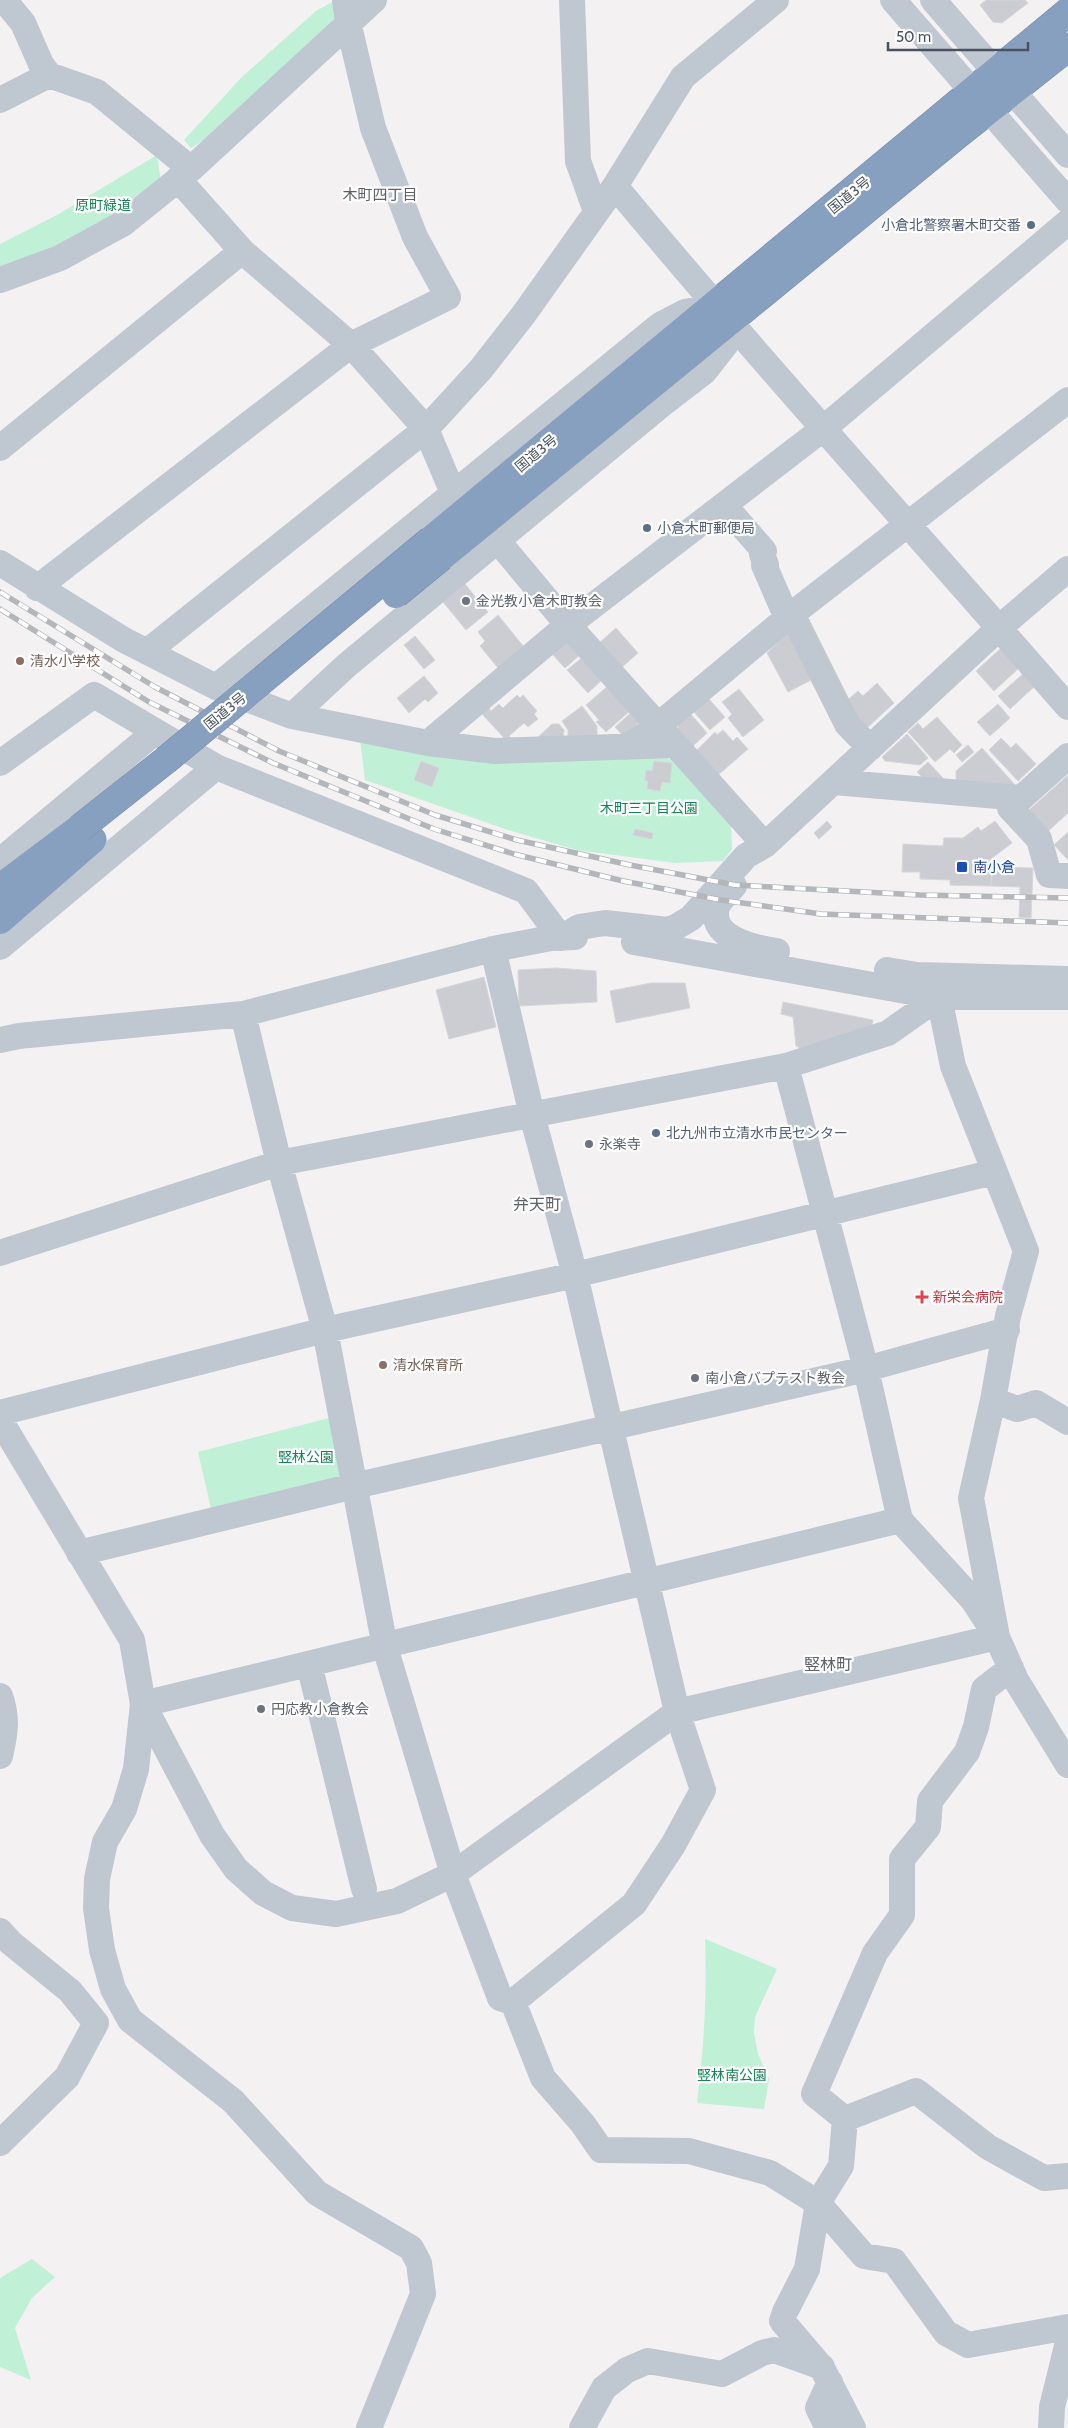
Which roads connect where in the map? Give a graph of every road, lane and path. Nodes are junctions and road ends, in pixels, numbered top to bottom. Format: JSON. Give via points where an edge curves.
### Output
{"nodes":[{"id":1,"x":4,"y":0,"type":"edge"},
{"id":2,"x":374,"y":0,"type":"edge"},
{"id":3,"x":572,"y":0,"type":"edge"},
{"id":4,"x":776,"y":0,"type":"edge"},
{"id":5,"x":893,"y":0,"type":"edge"},
{"id":6,"x":934,"y":0,"type":"edge"},
{"id":7,"x":347,"y":11,"type":"edge"},
{"id":8,"x":1068,"y":12,"type":"edge"},
{"id":9,"x":1068,"y":47,"type":"edge"},
{"id":10,"x":49,"y":74,"type":"junction"},
{"id":11,"x":1004,"y":81,"type":"junction"},
{"id":12,"x":0,"y":100,"type":"edge"},
{"id":13,"x":980,"y":101,"type":"junction"},
{"id":14,"x":1068,"y":155,"type":"edge"},
{"id":15,"x":185,"y":174,"type":"junction"},
{"id":16,"x":615,"y":186,"type":"junction"},
{"id":17,"x":1068,"y":201,"type":"edge"},
{"id":18,"x":596,"y":211,"type":"junction"},
{"id":19,"x":1068,"y":222,"type":"edge"},
{"id":20,"x":242,"y":251,"type":"junction"},
{"id":21,"x":0,"y":280,"type":"edge"},
{"id":22,"x":722,"y":314,"type":"junction"},
{"id":23,"x":351,"y":345,"type":"junction"},
{"id":24,"x":1068,"y":400,"type":"edge"},
{"id":25,"x":426,"y":428,"type":"junction"},
{"id":26,"x":824,"y":428,"type":"junction"},
{"id":27,"x":0,"y":448,"type":"edge"},
{"id":28,"x":457,"y":497,"type":"junction"},
{"id":29,"x":724,"y":505,"type":"junction"},
{"id":30,"x":910,"y":524,"type":"junction"},
{"id":31,"x":494,"y":537,"type":"junction"},
{"id":32,"x":0,"y":563,"type":"edge"},
{"id":33,"x":1068,"y":569,"type":"edge"},
{"id":34,"x":38,"y":588,"type":"junction"},
{"id":35,"x":790,"y":616,"type":"junction"},
{"id":36,"x":568,"y":625,"type":"junction"},
{"id":37,"x":999,"y":628,"type":"junction"},
{"id":38,"x":148,"y":652,"type":"junction"},
{"id":39,"x":216,"y":687,"type":"junction"},
{"id":40,"x":1068,"y":707,"type":"edge"},
{"id":41,"x":292,"y":716,"type":"junction"},
{"id":42,"x":658,"y":726,"type":"junction"},
{"id":43,"x":155,"y":732,"type":"junction"},
{"id":44,"x":428,"y":743,"type":"junction"},
{"id":45,"x":676,"y":745,"type":"junction"},
{"id":46,"x":870,"y":748,"type":"junction"},
{"id":47,"x":622,"y":749,"type":"junction"},
{"id":48,"x":1068,"y":756,"type":"edge"},
{"id":49,"x":0,"y":763,"type":"edge"},
{"id":50,"x":216,"y":768,"type":"junction"},
{"id":51,"x":834,"y":782,"type":"junction"},
{"id":52,"x":1021,"y":798,"type":"junction"},
{"id":53,"x":86,"y":834,"type":"junction"},
{"id":54,"x":764,"y":846,"type":"junction"},
{"id":55,"x":0,"y":861,"type":"edge"},
{"id":56,"x":1068,"y":876,"type":"edge"},
{"id":57,"x":0,"y":888,"type":"edge"},
{"id":58,"x":0,"y":920,"type":"edge"},
{"id":59,"x":561,"y":938,"type":"junction"},
{"id":60,"x":0,"y":947,"type":"edge"},
{"id":61,"x":493,"y":949,"type":"junction"},
{"id":62,"x":1068,"y":979,"type":"edge"},
{"id":63,"x":1068,"y":997,"type":"edge"},
{"id":64,"x":939,"y":998,"type":"junction"},
{"id":65,"x":243,"y":1014,"type":"junction"},
{"id":66,"x":6,"y":1037,"type":"edge"},
{"id":67,"x":786,"y":1066,"type":"junction"},
{"id":68,"x":532,"y":1115,"type":"junction"},
{"id":69,"x":279,"y":1163,"type":"junction"},
{"id":70,"x":994,"y":1172,"type":"junction"},
{"id":71,"x":825,"y":1214,"type":"junction"},
{"id":72,"x":0,"y":1253,"type":"edge"},
{"id":73,"x":575,"y":1274,"type":"junction"},
{"id":74,"x":325,"y":1330,"type":"junction"},
{"id":75,"x":1007,"y":1330,"type":"junction"},
{"id":76,"x":866,"y":1369,"type":"junction"},
{"id":77,"x":993,"y":1400,"type":"junction"},
{"id":78,"x":0,"y":1412,"type":"edge"},
{"id":79,"x":0,"y":1420,"type":"edge"},
{"id":80,"x":1068,"y":1422,"type":"edge"},
{"id":81,"x":611,"y":1428,"type":"junction"},
{"id":82,"x":354,"y":1486,"type":"junction"},
{"id":83,"x":900,"y":1520,"type":"junction"},
{"id":84,"x":79,"y":1553,"type":"junction"},
{"id":85,"x":647,"y":1581,"type":"junction"},
{"id":86,"x":997,"y":1637,"type":"junction"},
{"id":87,"x":384,"y":1647,"type":"junction"},
{"id":88,"x":309,"y":1664,"type":"junction"},
{"id":89,"x":1011,"y":1668,"type":"junction"},
{"id":90,"x":0,"y":1696,"type":"edge"},
{"id":91,"x":143,"y":1704,"type":"junction"},
{"id":92,"x":678,"y":1712,"type":"junction"},
{"id":93,"x":1064,"y":1751,"type":"edge"},
{"id":94,"x":0,"y":1756,"type":"edge"},
{"id":95,"x":452,"y":1874,"type":"junction"},
{"id":96,"x":364,"y":1889,"type":"dead end"},
{"id":97,"x":0,"y":1931,"type":"edge"},
{"id":98,"x":507,"y":2000,"type":"junction"},
{"id":99,"x":130,"y":2020,"type":"junction"},
{"id":100,"x":96,"y":2023,"type":"junction"},
{"id":101,"x":845,"y":2118,"type":"junction"},
{"id":102,"x":0,"y":2143,"type":"edge"},
{"id":103,"x":1068,"y":2176,"type":"edge"},
{"id":104,"x":818,"y":2203,"type":"junction"},
{"id":105,"x":1068,"y":2327,"type":"edge"},
{"id":106,"x":1068,"y":2342,"type":"edge"},
{"id":107,"x":826,"y":2375,"type":"junction"},
{"id":108,"x":369,"y":2428,"type":"edge"},
{"id":109,"x":582,"y":2428,"type":"edge"},
{"id":110,"x":828,"y":2428,"type":"edge"},
{"id":111,"x":853,"y":2428,"type":"edge"},
{"id":112,"x":1051,"y":2428,"type":"edge"}],
"edges":[{"from":1,"to":10,"type":"street","via":[[23,23],[41,64]]},
{"from":2,"to":7,"type":"street"},
{"from":3,"to":18,"type":"street","via":[[578,161]]},
{"from":4,"to":16,"type":"street","via":[[683,77]]},
{"from":5,"to":13,"type":"street"},
{"from":6,"to":11,"type":"street"},
{"from":7,"to":15,"type":"street"},
{"from":7,"to":23,"type":"street","via":[[373,128],[415,237],[448,298]]},
{"from":8,"to":11,"type":"highway","name":"国道3号"},
{"from":9,"to":11,"type":"highway","name":"国道3号"},
{"from":10,"to":12,"type":"street"},
{"from":10,"to":15,"type":"street","via":[[97,92]]},
{"from":11,"to":13,"type":"highway","name":"国道3号"},
{"from":11,"to":14,"type":"street"},
{"from":13,"to":17,"type":"street"},
{"from":13,"to":22,"type":"highway","name":"国道3号"},
{"from":15,"to":20,"type":"street"},
{"from":15,"to":21,"type":"street","via":[[124,223],[60,258]]},
{"from":16,"to":18,"type":"street"},
{"from":16,"to":22,"type":"street"},
{"from":18,"to":25,"type":"street","via":[[481,369]]},
{"from":19,"to":26,"type":"street"},
{"from":20,"to":23,"type":"street"},
{"from":20,"to":27,"type":"street"},
{"from":22,"to":26,"type":"street"},
{"from":22,"to":28,"type":"street","via":[[685,312],[660,325]]},
{"from":22,"to":31,"type":"street","via":[[726,344],[704,372]]},
{"from":22,"to":53,"type":"highway","name":"国道3号","bridge":true,"via":[[436,548],[192,762]]},
{"from":23,"to":25,"type":"street"},
{"from":23,"to":34,"type":"street"},
{"from":24,"to":30,"type":"street"},
{"from":25,"to":28,"type":"street"},
{"from":25,"to":38,"type":"street"},
{"from":26,"to":29,"type":"street"},
{"from":26,"to":30,"type":"street"},
{"from":28,"to":39,"type":"street"},
{"from":29,"to":35,"type":"street","via":[[764,551],[764,565]]},
{"from":29,"to":36,"type":"street"},
{"from":30,"to":35,"type":"street"},
{"from":30,"to":37,"type":"street"},
{"from":31,"to":36,"type":"street"},
{"from":31,"to":41,"type":"street"},
{"from":32,"to":34,"type":"street"},
{"from":33,"to":37,"type":"street"},
{"from":34,"to":38,"type":"street"},
{"from":35,"to":42,"type":"street"},
{"from":35,"to":46,"type":"street","via":[[847,724]]},
{"from":36,"to":42,"type":"street"},
{"from":36,"to":44,"type":"street"},
{"from":37,"to":40,"type":"street"},
{"from":37,"to":46,"type":"street"},
{"from":38,"to":39,"type":"street"},
{"from":39,"to":41,"type":"street"},
{"from":41,"to":44,"type":"street"},
{"from":42,"to":45,"type":"street"},
{"from":42,"to":47,"type":"street"},
{"from":43,"to":49,"type":"street","via":[[94,694]]},
{"from":43,"to":50,"type":"street"},
{"from":43,"to":55,"type":"street"},
{"from":44,"to":47,"type":"street","via":[[495,751]]},
{"from":45,"to":47,"type":"street"},
{"from":45,"to":54,"type":"street"},
{"from":46,"to":51,"type":"street"},
{"from":48,"to":52,"type":"street"},
{"from":50,"to":59,"type":"street","via":[[526,891]]},
{"from":50,"to":60,"type":"street"},
{"from":51,"to":52,"type":"street"},
{"from":51,"to":54,"type":"street"},
{"from":52,"to":56,"type":"street","via":[[1010,808],[1038,839],[1049,875]]},
{"from":53,"to":57,"type":"highway","name":"国道3号"},
{"from":53,"to":58,"type":"highway","name":"国道3号"},
{"from":54,"to":59,"type":"street","via":[[746,856],[690,918],[676,927],[668,930],[605,923],[579,927]]},
{"from":54,"to":62,"type":"street","via":[[755,862],[717,907],[717,919],[722,930],[742,942],[917,976]]},
{"from":59,"to":61,"type":"street"},
{"from":59,"to":64,"type":"street","via":[[596,935]]},
{"from":61,"to":65,"type":"street"},
{"from":61,"to":68,"type":"street"},
{"from":63,"to":64,"type":"street"},
{"from":64,"to":67,"type":"street","via":[[888,1033]]},
{"from":64,"to":70,"type":"street","via":[[953,1066]]},
{"from":65,"to":66,"type":"street"},
{"from":65,"to":69,"type":"street"},
{"from":67,"to":68,"type":"street"},
{"from":67,"to":71,"type":"street"},
{"from":68,"to":69,"type":"street"},
{"from":68,"to":73,"type":"street"},
{"from":69,"to":72,"type":"street"},
{"from":69,"to":74,"type":"street"},
{"from":70,"to":71,"type":"street"},
{"from":70,"to":75,"type":"street","via":[[1026,1251]]},
{"from":71,"to":73,"type":"street"},
{"from":71,"to":76,"type":"street"},
{"from":73,"to":74,"type":"street"},
{"from":73,"to":81,"type":"street"},
{"from":74,"to":78,"type":"street"},
{"from":74,"to":82,"type":"street"},
{"from":75,"to":76,"type":"street"},
{"from":75,"to":77,"type":"street"},
{"from":76,"to":81,"type":"street"},
{"from":76,"to":83,"type":"street"},
{"from":77,"to":80,"type":"street","via":[[1017,1409],[1036,1403]]},
{"from":77,"to":86,"type":"street","via":[[971,1498]]},
{"from":79,"to":84,"type":"street"},
{"from":81,"to":82,"type":"street"},
{"from":81,"to":85,"type":"street"},
{"from":82,"to":84,"type":"street"},
{"from":82,"to":87,"type":"street"},
{"from":83,"to":85,"type":"street"},
{"from":83,"to":86,"type":"street","via":[[973,1600]]},
{"from":84,"to":91,"type":"street","via":[[132,1640]]},
{"from":85,"to":87,"type":"street"},
{"from":85,"to":92,"type":"street"},
{"from":86,"to":89,"type":"street"},
{"from":86,"to":92,"type":"street"},
{"from":87,"to":88,"type":"street"},
{"from":87,"to":95,"type":"street"},
{"from":88,"to":91,"type":"street"},
{"from":88,"to":96,"type":"street"},
{"from":89,"to":93,"type":"street"},
{"from":89,"to":101,"type":"street","via":[[984,1689],[968,1752],[930,1801],[928,1827],[902,1859],[902,1915],[875,1953],[814,2094]]},
{"from":90,"to":94,"type":"street","via":[[6,1712]]},
{"from":91,"to":95,"type":"street","via":[[212,1834],[236,1869],[263,1893],[292,1908],[336,1923],[397,1901]]},
{"from":91,"to":99,"type":"street","via":[[136,1770],[124,1809],[105,1842],[97,1880],[96,1908],[102,1950],[113,1989]]},
{"from":92,"to":95,"type":"street"},
{"from":92,"to":98,"type":"street","via":[[703,1790],[672,1845],[634,1904]]},
{"from":95,"to":98,"type":"street"},
{"from":97,"to":100,"type":"street","via":[[70,1991]]},
{"from":98,"to":104,"type":"street","via":[[543,2078],[601,2150],[689,2151],[770,2173]]},
{"from":99,"to":100,"type":"street"},
{"from":99,"to":108,"type":"street","via":[[233,2101],[317,2193],[411,2248],[418,2263],[423,2294]]},
{"from":100,"to":102,"type":"street","via":[[67,2078]]},
{"from":101,"to":103,"type":"street","via":[[916,2091],[988,2147],[1044,2178]]},
{"from":101,"to":104,"type":"street","via":[[841,2166]]},
{"from":104,"to":105,"type":"street","via":[[864,2256],[894,2261],[946,2333],[968,2345]]},
{"from":104,"to":107,"type":"street","via":[[807,2269],[782,2321]]},
{"from":106,"to":112,"type":"street","via":[[1052,2407]]},
{"from":107,"to":109,"type":"street","via":[[774,2350],[722,2374],[648,2361],[627,2370],[604,2388]]},
{"from":107,"to":110,"type":"street","via":[[818,2408]]},
{"from":107,"to":111,"type":"street"}]}
